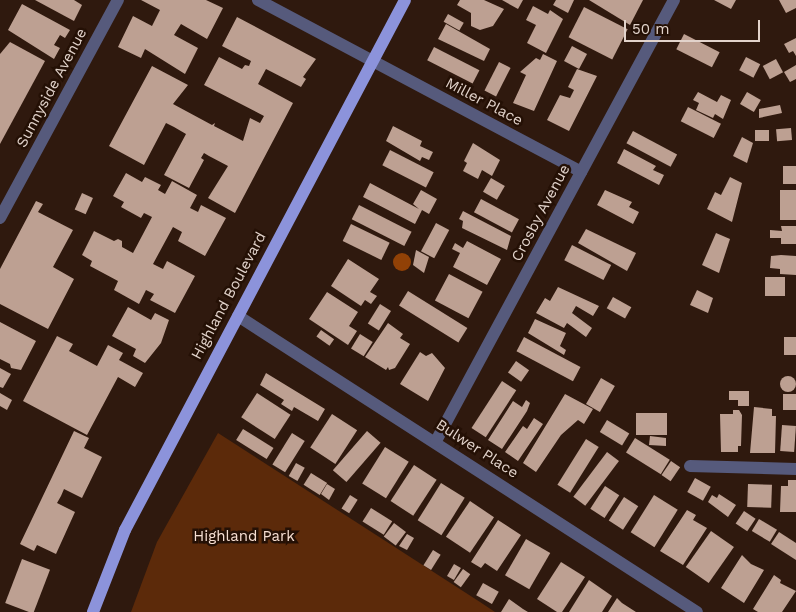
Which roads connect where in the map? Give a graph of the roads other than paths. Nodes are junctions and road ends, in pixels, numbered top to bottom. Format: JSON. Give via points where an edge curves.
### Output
{"nodes":[{"id":1,"x":118,"y":0,"type":"edge"},
{"id":2,"x":258,"y":0,"type":"edge"},
{"id":3,"x":405,"y":0,"type":"edge"},
{"id":4,"x":674,"y":0,"type":"edge"},
{"id":5,"x":370,"y":60,"type":"junction"},
{"id":6,"x":581,"y":172,"type":"junction"},
{"id":7,"x":0,"y":218,"type":"edge"},
{"id":8,"x":238,"y":316,"type":"junction"},
{"id":9,"x":436,"y":441,"type":"junction"},
{"id":10,"x":690,"y":466,"type":"dead end"},
{"id":11,"x":796,"y":469,"type":"edge"},
{"id":12,"x":93,"y":612,"type":"edge"},
{"id":13,"x":697,"y":612,"type":"edge"}],
"edges":[{"from":1,"to":7,"type":"street","name":"Sunnyside Avenue"},
{"from":2,"to":5,"type":"street","name":"Miller Place"},
{"from":3,"to":5,"type":"main road","name":"Highland Boulevard"},
{"from":4,"to":6,"type":"street","name":"Crosby Avenue"},
{"from":5,"to":6,"type":"street","name":"Miller Place"},
{"from":5,"to":8,"type":"main road","name":"Highland Boulevard"},
{"from":6,"to":9,"type":"street","name":"Crosby Avenue"},
{"from":8,"to":9,"type":"street","name":"Bulwer Place"},
{"from":8,"to":12,"type":"main road","name":"Highland Boulevard","via":[[125,530]]},
{"from":9,"to":13,"type":"street","name":"Bulwer Place"},
{"from":10,"to":11,"type":"street"}]}
